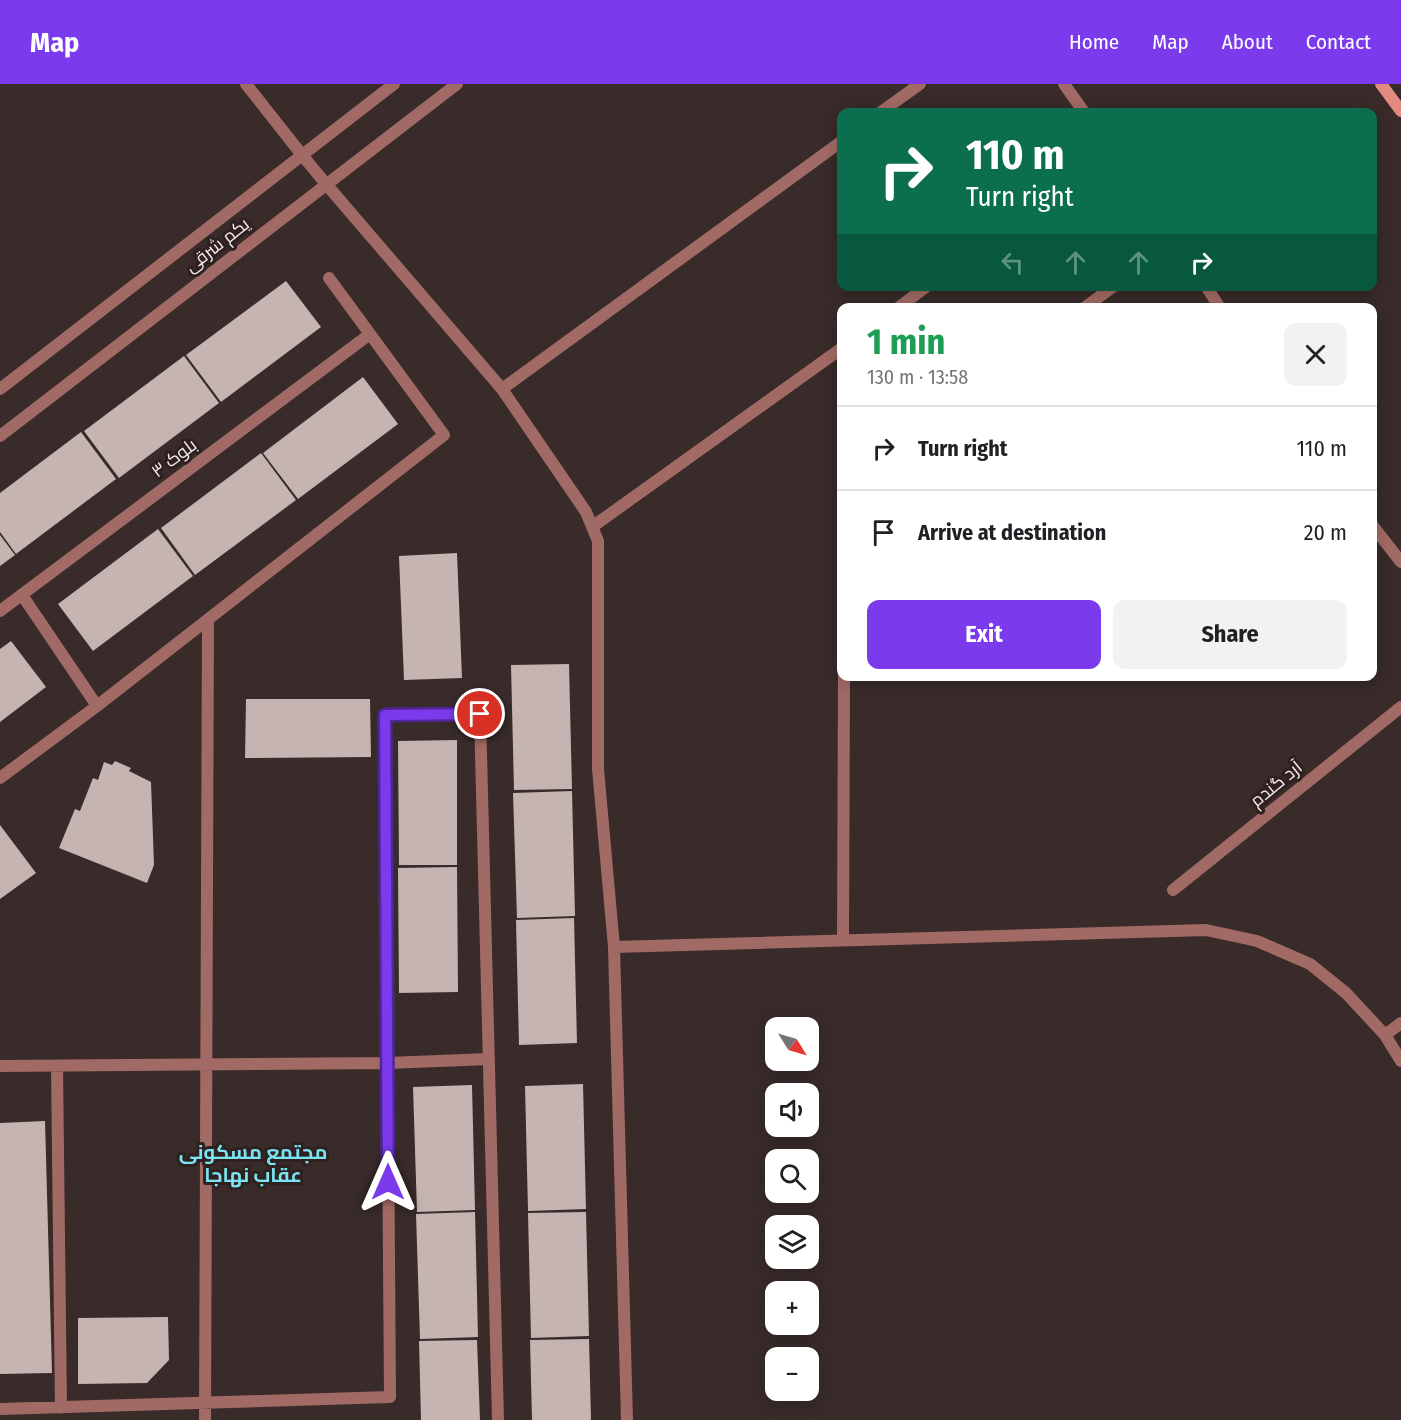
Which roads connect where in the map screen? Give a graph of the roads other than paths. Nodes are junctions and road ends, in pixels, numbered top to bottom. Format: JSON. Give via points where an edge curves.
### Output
{"nodes":[{"id":1,"x":246,"y":84,"type":"edge"},
{"id":2,"x":394,"y":84,"type":"edge"},
{"id":3,"x":457,"y":84,"type":"edge"},
{"id":4,"x":920,"y":84,"type":"edge"},
{"id":5,"x":1064,"y":84,"type":"edge"},
{"id":6,"x":1381,"y":84,"type":"edge"},
{"id":7,"x":887,"y":108,"type":"edge"},
{"id":8,"x":1081,"y":108,"type":"edge"},
{"id":9,"x":1401,"y":111,"type":"edge"},
{"id":10,"x":837,"y":145,"type":"edge"},
{"id":11,"x":302,"y":155,"type":"junction"},
{"id":12,"x":326,"y":184,"type":"junction"},
{"id":13,"x":329,"y":278,"type":"dead end"},
{"id":14,"x":920,"y":291,"type":"edge"},
{"id":15,"x":1107,"y":291,"type":"edge"},
{"id":16,"x":905,"y":303,"type":"edge"},
{"id":17,"x":1091,"y":303,"type":"edge"},
{"id":18,"x":370,"y":334,"type":"junction"},
{"id":19,"x":837,"y":352,"type":"edge"},
{"id":20,"x":0,"y":389,"type":"edge"},
{"id":21,"x":502,"y":389,"type":"junction"},
{"id":22,"x":0,"y":436,"type":"edge"},
{"id":23,"x":592,"y":527,"type":"junction"},
{"id":24,"x":1377,"y":531,"type":"edge"},
{"id":25,"x":1401,"y":562,"type":"edge"},
{"id":26,"x":22,"y":595,"type":"junction"},
{"id":27,"x":0,"y":611,"type":"edge"},
{"id":28,"x":208,"y":620,"type":"junction"},
{"id":29,"x":844,"y":681,"type":"edge"},
{"id":30,"x":97,"y":706,"type":"junction"},
{"id":31,"x":1401,"y":707,"type":"edge"},
{"id":32,"x":0,"y":778,"type":"edge"},
{"id":33,"x":1173,"y":890,"type":"dead end"},
{"id":34,"x":843,"y":940,"type":"junction"},
{"id":35,"x":614,"y":947,"type":"junction"},
{"id":36,"x":1401,"y":1023,"type":"edge"},
{"id":37,"x":1385,"y":1035,"type":"junction"},
{"id":38,"x":489,"y":1059,"type":"junction"},
{"id":39,"x":1401,"y":1061,"type":"edge"},
{"id":40,"x":388,"y":1063,"type":"junction"},
{"id":41,"x":206,"y":1064,"type":"junction"},
{"id":42,"x":0,"y":1066,"type":"edge"},
{"id":43,"x":57,"y":1066,"type":"junction"},
{"id":44,"x":205,"y":1403,"type":"junction"},
{"id":45,"x":61,"y":1408,"type":"junction"},
{"id":46,"x":0,"y":1409,"type":"edge"},
{"id":47,"x":33,"y":1415,"type":"edge"},
{"id":48,"x":205,"y":1420,"type":"edge"},
{"id":49,"x":498,"y":1420,"type":"edge"},
{"id":50,"x":627,"y":1420,"type":"edge"}],
"edges":[{"from":1,"to":11,"type":"street"},
{"from":2,"to":11,"type":"street","name":"یکم شرقی"},
{"from":3,"to":12,"type":"street","name":"یکم شرقی"},
{"from":4,"to":7,"type":"street"},
{"from":5,"to":8,"type":"street"},
{"from":6,"to":9,"type":"main road"},
{"from":10,"to":21,"type":"street"},
{"from":11,"to":12,"type":"street"},
{"from":11,"to":20,"type":"street","name":"یکم شرقی"},
{"from":12,"to":21,"type":"street"},
{"from":12,"to":22,"type":"street","name":"یکم شرقی"},
{"from":13,"to":18,"type":"street"},
{"from":14,"to":16,"type":"street"},
{"from":15,"to":17,"type":"street"},
{"from":18,"to":26,"type":"street","name":"بلوک ۳"},
{"from":18,"to":28,"type":"street","via":[[444,435]]},
{"from":19,"to":23,"type":"street"},
{"from":21,"to":23,"type":"street","via":[[586,512]]},
{"from":23,"to":35,"type":"street","via":[[598,541],[598,770]]},
{"from":24,"to":25,"type":"street"},
{"from":26,"to":27,"type":"street","name":"بلوک ۳"},
{"from":26,"to":30,"type":"street"},
{"from":28,"to":30,"type":"street"},
{"from":28,"to":41,"type":"street"},
{"from":29,"to":34,"type":"street"},
{"from":30,"to":32,"type":"street"},
{"from":31,"to":33,"type":"street","name":"آرد گندم"},
{"from":34,"to":35,"type":"street"},
{"from":34,"to":37,"type":"street","via":[[1206,930],[1257,941],[1310,964],[1346,993]]},
{"from":35,"to":50,"type":"street"},
{"from":36,"to":37,"type":"street"},
{"from":37,"to":39,"type":"street"},
{"from":38,"to":40,"type":"street"},
{"from":38,"to":40,"type":"street","via":[[480,714],[385,715]]},
{"from":38,"to":49,"type":"street"},
{"from":40,"to":41,"type":"street"},
{"from":40,"to":44,"type":"street","via":[[390,1397]]},
{"from":41,"to":43,"type":"street"},
{"from":41,"to":44,"type":"street"},
{"from":42,"to":43,"type":"street"},
{"from":43,"to":45,"type":"street"},
{"from":44,"to":45,"type":"street"},
{"from":44,"to":48,"type":"street"},
{"from":45,"to":47,"type":"street"},
{"from":46,"to":47,"type":"street"}]}
